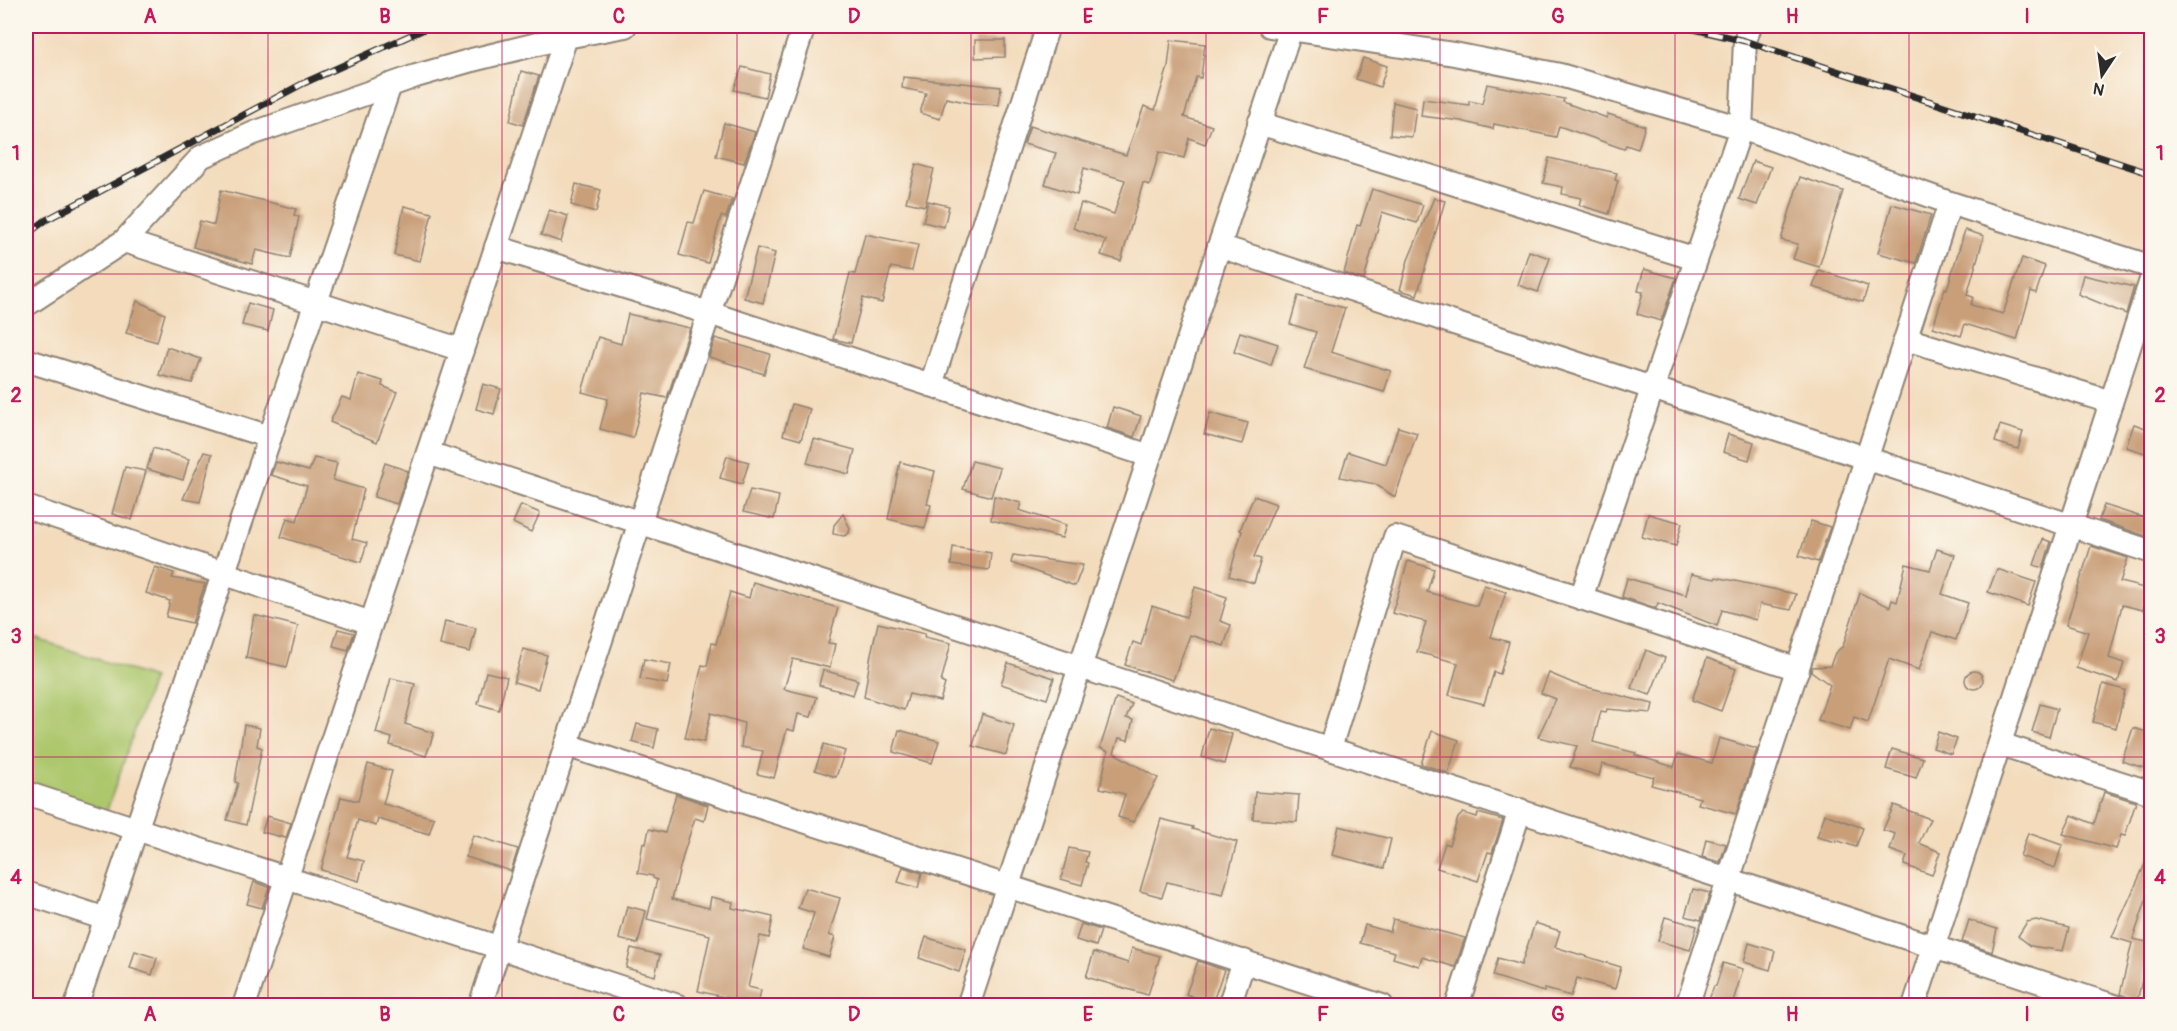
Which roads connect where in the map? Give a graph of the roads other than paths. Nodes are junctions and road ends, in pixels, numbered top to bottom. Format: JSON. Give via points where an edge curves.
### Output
{"nodes":[{"id":1,"x":626,"y":26,"type":"edge"},
{"id":2,"x":804,"y":26,"type":"edge"},
{"id":3,"x":1048,"y":26,"type":"edge"},
{"id":4,"x":1750,"y":26,"type":"edge"},
{"id":5,"x":1280,"y":27,"type":"edge"},
{"id":6,"x":568,"y":31,"type":"edge"},
{"id":7,"x":390,"y":85,"type":"junction"},
{"id":8,"x":1259,"y":123,"type":"junction"},
{"id":9,"x":1741,"y":128,"type":"junction"},
{"id":10,"x":1950,"y":203,"type":"junction"},
{"id":11,"x":124,"y":241,"type":"junction"},
{"id":12,"x":1219,"y":246,"type":"junction"},
{"id":13,"x":496,"y":247,"type":"junction"},
{"id":14,"x":1696,"y":259,"type":"junction"},
{"id":15,"x":2151,"y":267,"type":"edge"},
{"id":16,"x":2151,"y":277,"type":"edge"},
{"id":17,"x":316,"y":302,"type":"junction"},
{"id":18,"x":26,"y":305,"type":"edge"},
{"id":19,"x":709,"y":313,"type":"junction"},
{"id":20,"x":1906,"y":339,"type":"junction"},
{"id":21,"x":462,"y":350,"type":"junction"},
{"id":22,"x":26,"y":360,"type":"edge"},
{"id":23,"x":931,"y":385,"type":"junction"},
{"id":24,"x":1652,"y":388,"type":"junction"},
{"id":25,"x":2110,"y":402,"type":"junction"},
{"id":26,"x":270,"y":437,"type":"junction"},
{"id":27,"x":428,"y":453,"type":"junction"},
{"id":28,"x":1150,"y":456,"type":"junction"},
{"id":29,"x":1867,"y":459,"type":"junction"},
{"id":30,"x":26,"y":507,"type":"edge"},
{"id":31,"x":640,"y":522,"type":"junction"},
{"id":32,"x":2071,"y":525,"type":"junction"},
{"id":33,"x":2151,"y":552,"type":"edge"},
{"id":34,"x":224,"y":573,"type":"junction"},
{"id":35,"x":1581,"y":598,"type":"junction"},
{"id":36,"x":371,"y":623,"type":"junction"},
{"id":37,"x":1080,"y":666,"type":"junction"},
{"id":38,"x":1798,"y":669,"type":"junction"},
{"id":39,"x":2000,"y":744,"type":"junction"},
{"id":40,"x":566,"y":745,"type":"junction"},
{"id":41,"x":1330,"y":748,"type":"junction"},
{"id":42,"x":26,"y":793,"type":"edge"},
{"id":43,"x":2151,"y":793,"type":"edge"},
{"id":44,"x":1520,"y":810,"type":"junction"},
{"id":45,"x":136,"y":829,"type":"junction"},
{"id":46,"x":287,"y":878,"type":"junction"},
{"id":47,"x":1729,"y":879,"type":"junction"},
{"id":48,"x":1008,"y":886,"type":"junction"},
{"id":49,"x":26,"y":893,"type":"edge"},
{"id":50,"x":106,"y":919,"type":"junction"},
{"id":51,"x":1934,"y":946,"type":"junction"},
{"id":52,"x":499,"y":947,"type":"junction"},
{"id":53,"x":1244,"y":961,"type":"junction"},
{"id":54,"x":76,"y":1005,"type":"edge"},
{"id":55,"x":244,"y":1005,"type":"edge"},
{"id":56,"x":480,"y":1005,"type":"edge"},
{"id":57,"x":678,"y":1005,"type":"edge"},
{"id":58,"x":968,"y":1005,"type":"edge"},
{"id":59,"x":1229,"y":1005,"type":"edge"},
{"id":60,"x":1383,"y":1005,"type":"edge"},
{"id":61,"x":1457,"y":1005,"type":"edge"},
{"id":62,"x":1688,"y":1005,"type":"edge"},
{"id":63,"x":1914,"y":1005,"type":"edge"},
{"id":64,"x":2114,"y":1005,"type":"edge"}],
"edges":[{"from":1,"to":6,"type":"street"},
{"from":2,"to":19,"type":"street"},
{"from":3,"to":23,"type":"street"},
{"from":4,"to":9,"type":"street","via":[[1744,40]]},
{"from":5,"to":8,"type":"street"},
{"from":5,"to":9,"type":"street","via":[[1560,75]]},
{"from":6,"to":7,"type":"street"},
{"from":6,"to":13,"type":"street"},
{"from":7,"to":11,"type":"street","via":[[254,133],[201,157]]},
{"from":7,"to":17,"type":"street"},
{"from":8,"to":12,"type":"street"},
{"from":8,"to":14,"type":"street"},
{"from":9,"to":10,"type":"street"},
{"from":9,"to":14,"type":"street"},
{"from":10,"to":15,"type":"street"},
{"from":10,"to":20,"type":"street"},
{"from":11,"to":17,"type":"street"},
{"from":11,"to":18,"type":"street"},
{"from":12,"to":24,"type":"street"},
{"from":12,"to":28,"type":"street"},
{"from":13,"to":19,"type":"street"},
{"from":13,"to":21,"type":"street"},
{"from":14,"to":24,"type":"street"},
{"from":16,"to":25,"type":"street"},
{"from":17,"to":21,"type":"street"},
{"from":17,"to":26,"type":"street"},
{"from":19,"to":23,"type":"street"},
{"from":19,"to":31,"type":"street"},
{"from":20,"to":25,"type":"street"},
{"from":20,"to":29,"type":"street"},
{"from":21,"to":27,"type":"street"},
{"from":22,"to":26,"type":"street"},
{"from":23,"to":28,"type":"street"},
{"from":24,"to":29,"type":"street"},
{"from":24,"to":35,"type":"street"},
{"from":25,"to":32,"type":"street"},
{"from":26,"to":34,"type":"street"},
{"from":27,"to":31,"type":"street"},
{"from":27,"to":36,"type":"street"},
{"from":28,"to":37,"type":"street"},
{"from":29,"to":32,"type":"street"},
{"from":29,"to":38,"type":"street"},
{"from":30,"to":34,"type":"street"},
{"from":31,"to":37,"type":"street"},
{"from":31,"to":40,"type":"street"},
{"from":32,"to":33,"type":"street"},
{"from":32,"to":39,"type":"street"},
{"from":34,"to":36,"type":"street"},
{"from":34,"to":45,"type":"street"},
{"from":35,"to":38,"type":"street"},
{"from":35,"to":41,"type":"street","via":[[1395,537]]},
{"from":36,"to":46,"type":"street"},
{"from":37,"to":41,"type":"street"},
{"from":37,"to":48,"type":"street"},
{"from":38,"to":47,"type":"street"},
{"from":39,"to":43,"type":"street"},
{"from":39,"to":51,"type":"street"},
{"from":40,"to":48,"type":"street"},
{"from":40,"to":52,"type":"street"},
{"from":41,"to":44,"type":"street"},
{"from":42,"to":45,"type":"street"},
{"from":44,"to":47,"type":"street"},
{"from":44,"to":61,"type":"street"},
{"from":45,"to":46,"type":"street"},
{"from":45,"to":50,"type":"street"},
{"from":46,"to":52,"type":"street"},
{"from":46,"to":55,"type":"street"},
{"from":47,"to":51,"type":"street"},
{"from":47,"to":62,"type":"street"},
{"from":48,"to":53,"type":"street"},
{"from":48,"to":58,"type":"street"},
{"from":49,"to":50,"type":"street"},
{"from":50,"to":54,"type":"street"},
{"from":51,"to":63,"type":"street"},
{"from":51,"to":64,"type":"street"},
{"from":52,"to":56,"type":"street"},
{"from":52,"to":57,"type":"street"},
{"from":53,"to":59,"type":"street"},
{"from":53,"to":60,"type":"street"}]}
